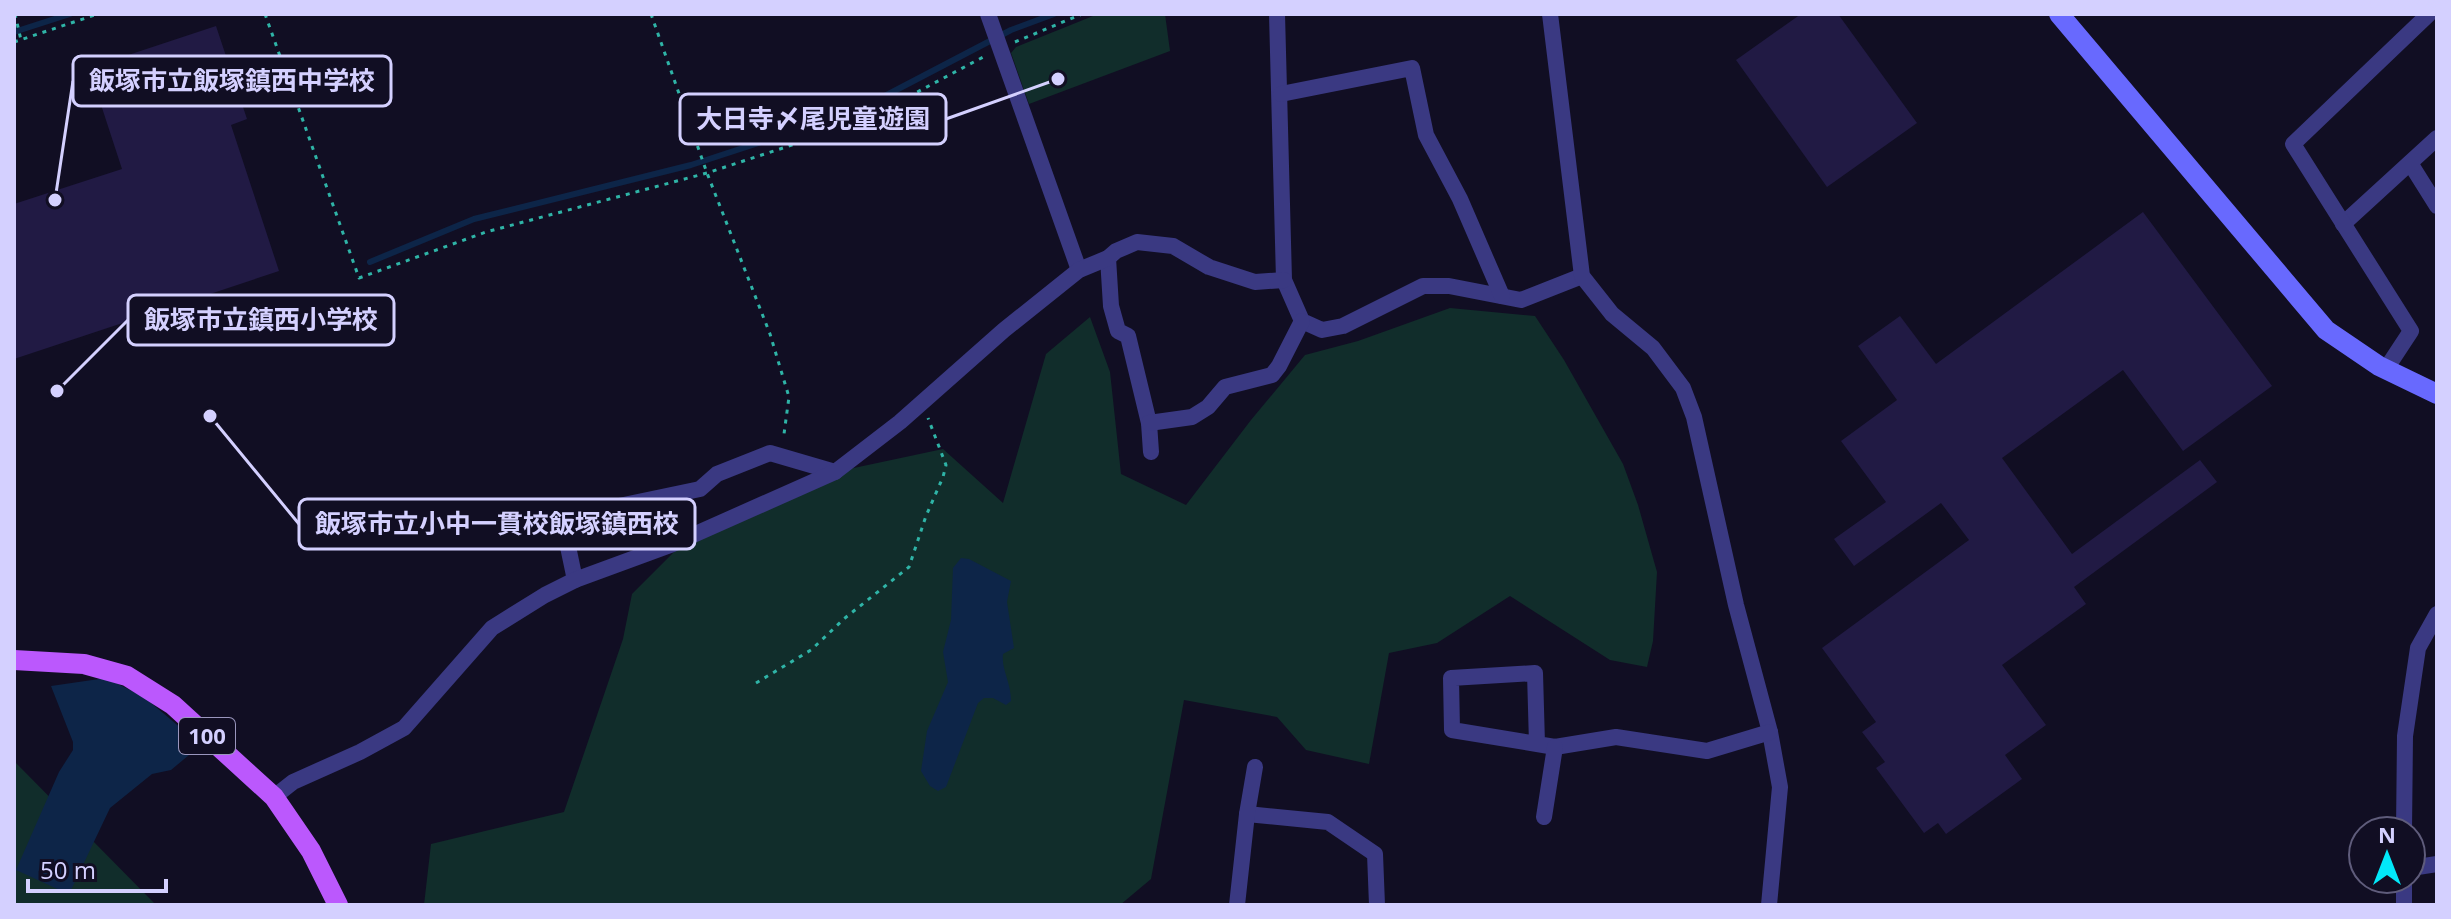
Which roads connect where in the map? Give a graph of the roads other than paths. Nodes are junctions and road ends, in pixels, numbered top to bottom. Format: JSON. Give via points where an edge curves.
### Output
{"nodes":[{"id":1,"x":988,"y":14,"type":"edge"},
{"id":2,"x":1277,"y":14,"type":"edge"},
{"id":3,"x":1550,"y":14,"type":"edge"},
{"id":4,"x":2059,"y":14,"type":"edge"},
{"id":5,"x":2429,"y":14,"type":"edge"},
{"id":6,"x":1281,"y":94,"type":"junction"},
{"id":7,"x":2437,"y":138,"type":"edge"},
{"id":8,"x":2410,"y":163,"type":"junction"},
{"id":9,"x":2437,"y":206,"type":"edge"},
{"id":10,"x":2343,"y":224,"type":"junction"},
{"id":11,"x":1108,"y":258,"type":"junction"},
{"id":12,"x":1079,"y":270,"type":"junction"},
{"id":13,"x":1582,"y":276,"type":"junction"},
{"id":14,"x":1284,"y":280,"type":"junction"},
{"id":15,"x":1502,"y":296,"type":"junction"},
{"id":16,"x":1302,"y":321,"type":"junction"},
{"id":17,"x":2386,"y":369,"type":"junction"},
{"id":18,"x":2437,"y":394,"type":"edge"},
{"id":19,"x":1149,"y":423,"type":"junction"},
{"id":20,"x":1151,"y":452,"type":"dead end"},
{"id":21,"x":835,"y":472,"type":"junction"},
{"id":22,"x":575,"y":580,"type":"junction"},
{"id":23,"x":2437,"y":614,"type":"edge"},
{"id":24,"x":14,"y":660,"type":"edge"},
{"id":25,"x":1770,"y":732,"type":"junction"},
{"id":26,"x":1537,"y":744,"type":"dead end"},
{"id":27,"x":1555,"y":747,"type":"junction"},
{"id":28,"x":1255,"y":767,"type":"dead end"},
{"id":29,"x":274,"y":797,"type":"junction"},
{"id":30,"x":1247,"y":814,"type":"junction"},
{"id":31,"x":2404,"y":815,"type":"edge"},
{"id":32,"x":1544,"y":817,"type":"dead end"},
{"id":33,"x":338,"y":905,"type":"edge"},
{"id":34,"x":1237,"y":905,"type":"edge"},
{"id":35,"x":1377,"y":905,"type":"edge"},
{"id":36,"x":1769,"y":905,"type":"edge"}],
"edges":[{"from":1,"to":12,"type":"street"},
{"from":2,"to":6,"type":"street"},
{"from":3,"to":13,"type":"street"},
{"from":4,"to":17,"type":"street","via":[[2326,330]]},
{"from":5,"to":10,"type":"street","via":[[2293,144]]},
{"from":6,"to":14,"type":"street"},
{"from":6,"to":15,"type":"street","via":[[1412,68],[1426,135]]},
{"from":7,"to":8,"type":"street"},
{"from":8,"to":9,"type":"street"},
{"from":8,"to":10,"type":"street"},
{"from":10,"to":17,"type":"street","via":[[2411,331]]},
{"from":11,"to":12,"type":"street"},
{"from":11,"to":14,"type":"street","via":[[1137,242],[1173,246],[1209,267],[1255,282]]},
{"from":11,"to":19,"type":"street","via":[[1111,306],[1118,331],[1128,336]]},
{"from":12,"to":21,"type":"street"},
{"from":13,"to":15,"type":"street","via":[[1521,300]]},
{"from":13,"to":25,"type":"street","via":[[1612,314],[1653,348],[1683,388]]},
{"from":14,"to":16,"type":"street"},
{"from":15,"to":16,"type":"street","via":[[1423,286],[1343,326],[1322,330]]},
{"from":16,"to":19,"type":"street","via":[[1272,375],[1225,387],[1192,417]]},
{"from":17,"to":18,"type":"street"},
{"from":19,"to":20,"type":"street"},
{"from":21,"to":22,"type":"street","via":[[673,544]]},
{"from":21,"to":22,"type":"street","via":[[770,453],[717,474],[700,489],[562,518]]},
{"from":22,"to":29,"type":"street","via":[[492,628],[404,728],[293,782]]},
{"from":23,"to":31,"type":"street","via":[[2418,648],[2405,736]]},
{"from":24,"to":29,"type":"main road","number":"100","via":[[84,664],[127,676],[173,705]]},
{"from":25,"to":27,"type":"street","via":[[1707,751],[1616,737]]},
{"from":25,"to":36,"type":"street","via":[[1780,787]]},
{"from":26,"to":27,"type":"street","via":[[1535,673],[1451,678],[1452,730]]},
{"from":27,"to":32,"type":"street"},
{"from":28,"to":30,"type":"street"},
{"from":29,"to":33,"type":"main road","number":"100","via":[[311,851]]},
{"from":30,"to":34,"type":"street"},
{"from":30,"to":35,"type":"street","via":[[1328,822],[1375,854]]}]}
